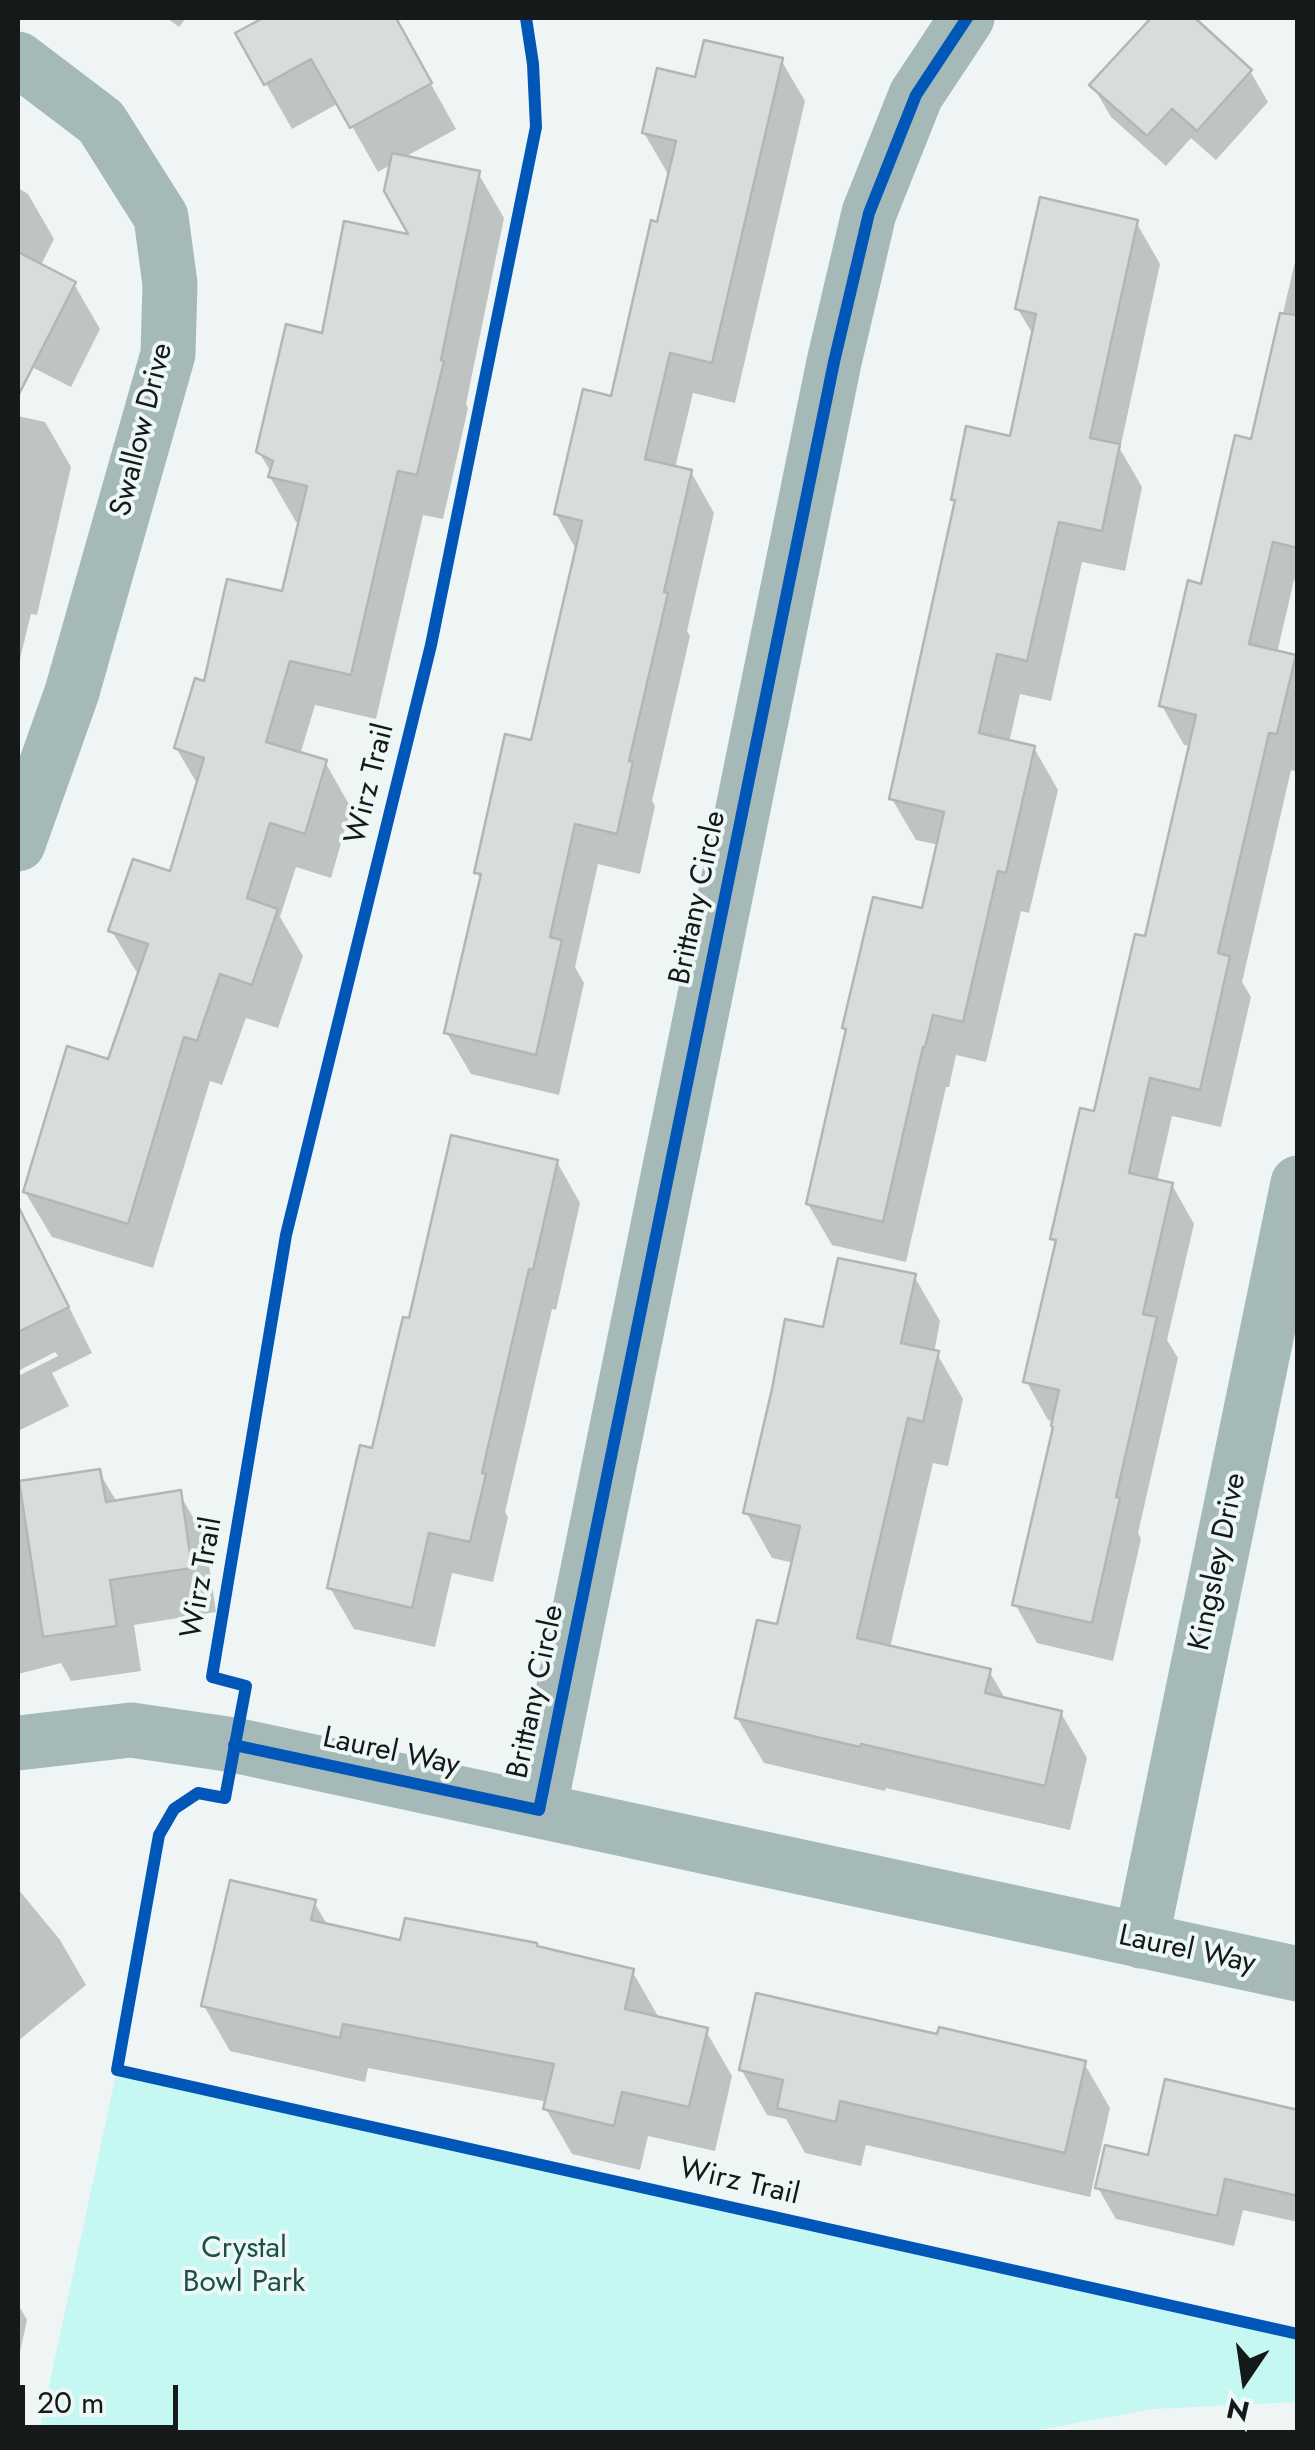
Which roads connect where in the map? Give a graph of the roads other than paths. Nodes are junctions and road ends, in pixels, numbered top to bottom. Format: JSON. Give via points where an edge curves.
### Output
{"nodes":[{"id":1,"x":967,"y":18,"type":"edge"},
{"id":2,"x":18,"y":60,"type":"edge"},
{"id":3,"x":18,"y":844,"type":"edge"},
{"id":4,"x":1298,"y":1183,"type":"edge"},
{"id":5,"x":18,"y":1743,"type":"edge"},
{"id":6,"x":538,"y":1810,"type":"junction"},
{"id":7,"x":1141,"y":1941,"type":"junction"},
{"id":8,"x":1298,"y":1974,"type":"edge"}],
"edges":[{"from":1,"to":6,"type":"street","name":"Brittany Circle","via":[[916,95],[860,250]]},
{"from":2,"to":3,"type":"street","name":"Swallow Drive","via":[[101,122],[161,217],[170,284],[168,354],[72,692]]},
{"from":4,"to":7,"type":"street","name":"Kingsley Drive"},
{"from":5,"to":6,"type":"street","name":"Laurel Way","via":[[131,1730],[234,1745]]},
{"from":6,"to":7,"type":"street","name":"Laurel Way"},
{"from":7,"to":8,"type":"street","name":"Laurel Way"}]}
